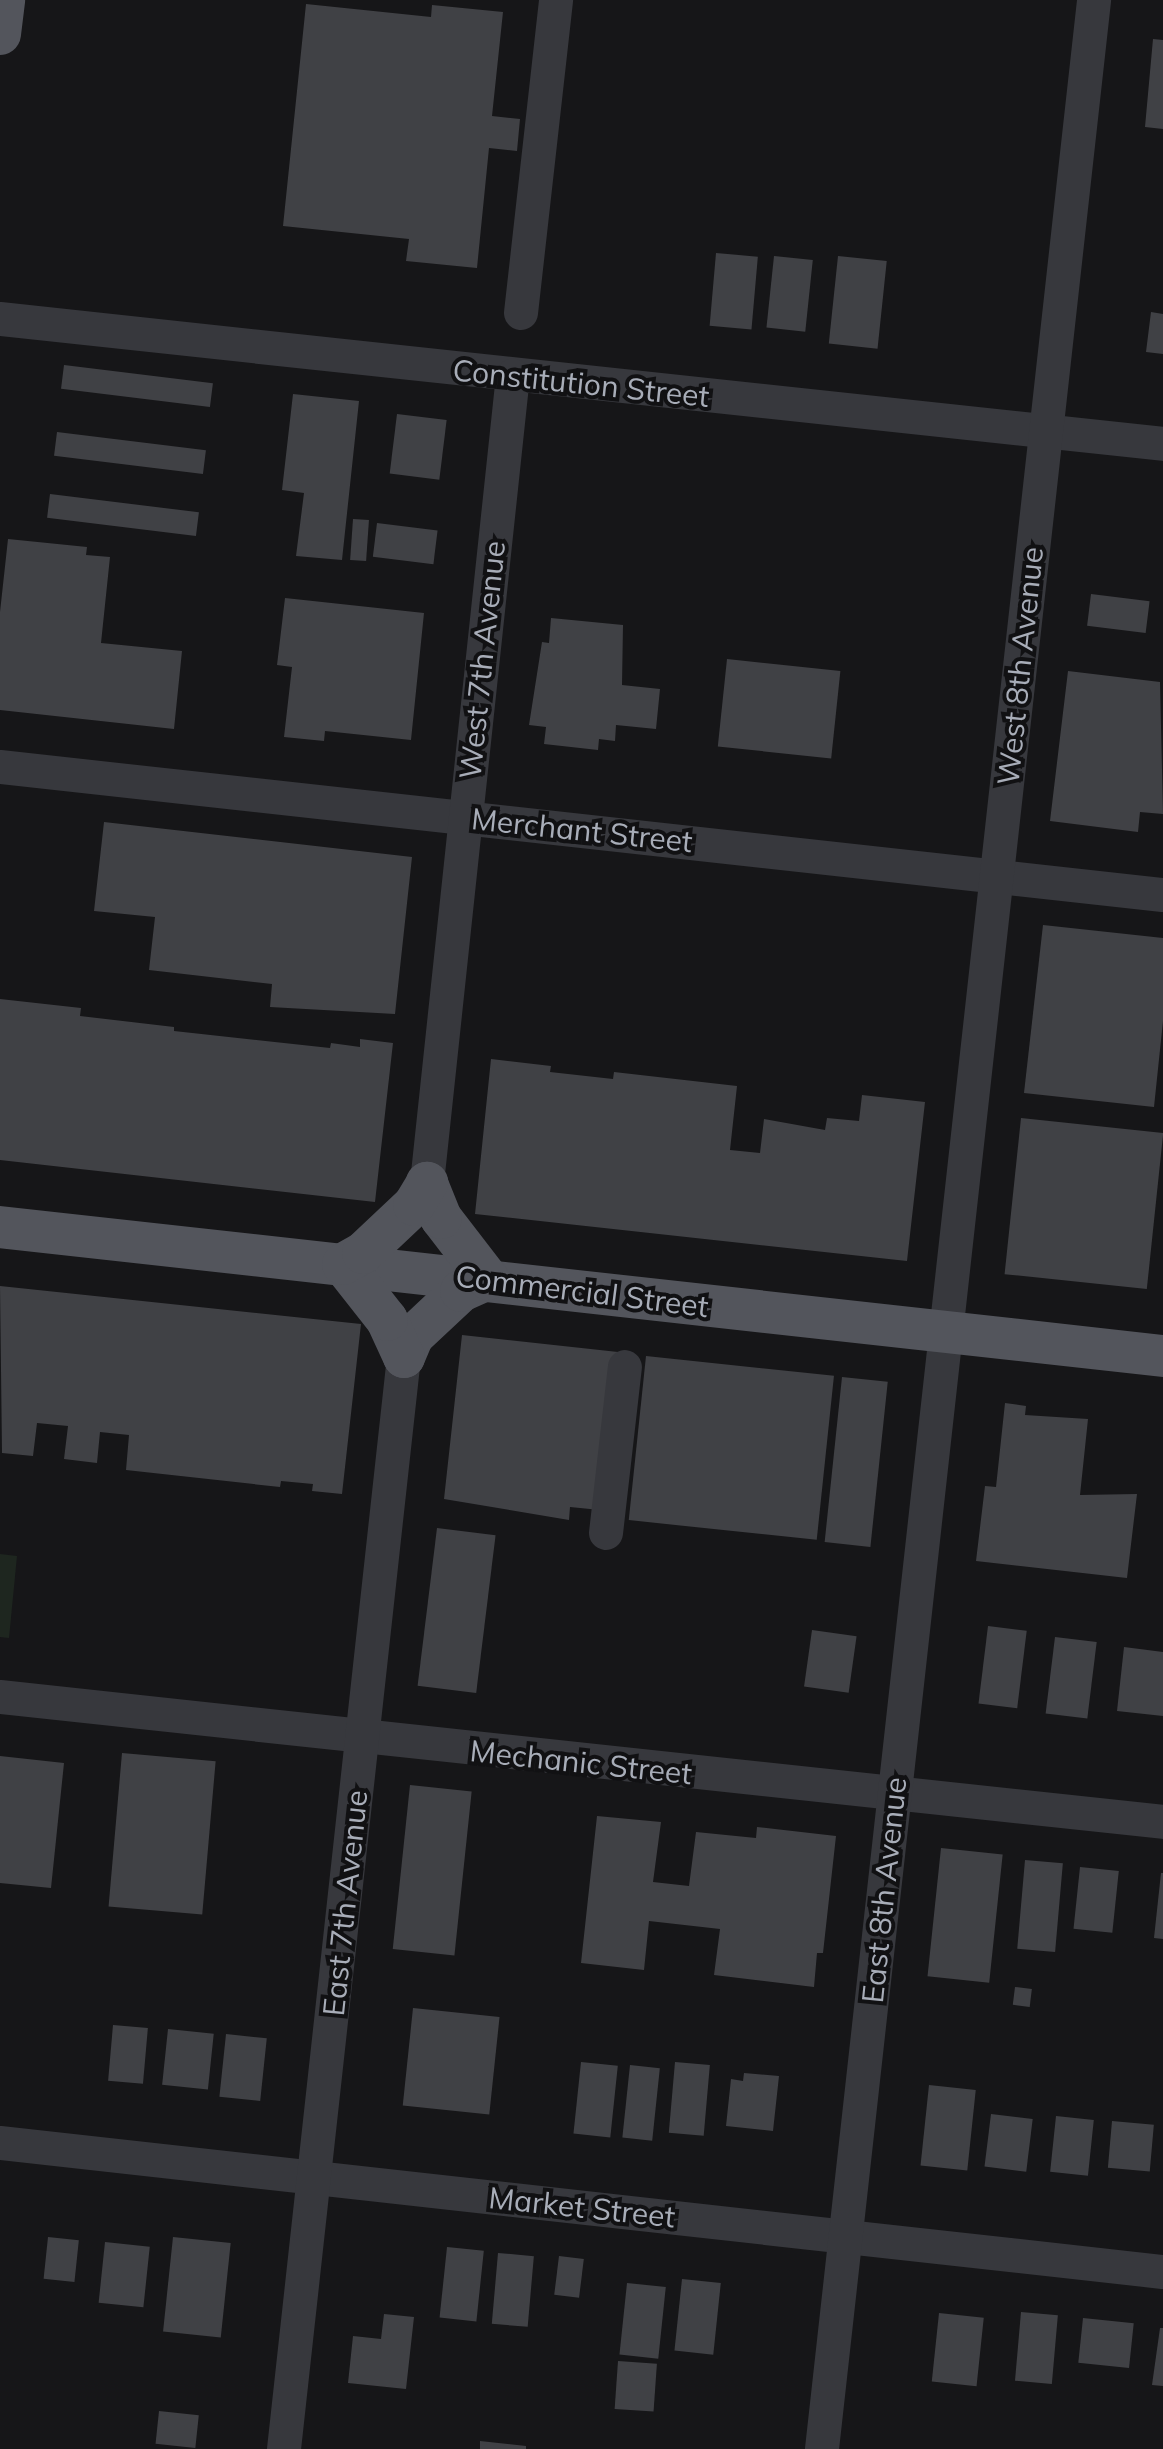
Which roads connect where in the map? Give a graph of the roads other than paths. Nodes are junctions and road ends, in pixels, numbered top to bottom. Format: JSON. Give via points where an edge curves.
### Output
{"nodes":[{"id":1,"x":4,"y":0,"type":"edge"},
{"id":2,"x":556,"y":0,"type":"edge"},
{"id":3,"x":1094,"y":0,"type":"edge"},
{"id":4,"x":0,"y":34,"type":"edge"},
{"id":5,"x":521,"y":313,"type":"dead end"},
{"id":6,"x":0,"y":319,"type":"edge"},
{"id":7,"x":513,"y":376,"type":"junction"},
{"id":8,"x":1046,"y":432,"type":"junction"},
{"id":9,"x":1163,"y":444,"type":"edge"},
{"id":10,"x":0,"y":767,"type":"edge"},
{"id":11,"x":465,"y":817,"type":"junction"},
{"id":12,"x":997,"y":876,"type":"junction"},
{"id":13,"x":1163,"y":895,"type":"edge"},
{"id":14,"x":427,"y":1183,"type":"junction"},
{"id":15,"x":0,"y":1227,"type":"edge"},
{"id":16,"x":343,"y":1264,"type":"junction"},
{"id":17,"x":488,"y":1279,"type":"junction"},
{"id":18,"x":946,"y":1332,"type":"junction"},
{"id":19,"x":1163,"y":1356,"type":"edge"},
{"id":20,"x":404,"y":1357,"type":"junction"},
{"id":21,"x":625,"y":1367,"type":"dead end"},
{"id":22,"x":606,"y":1533,"type":"dead end"},
{"id":23,"x":0,"y":1697,"type":"edge"},
{"id":24,"x":363,"y":1737,"type":"junction"},
{"id":25,"x":895,"y":1796,"type":"junction"},
{"id":26,"x":1163,"y":1822,"type":"edge"},
{"id":27,"x":0,"y":2143,"type":"edge"},
{"id":28,"x":314,"y":2177,"type":"junction"},
{"id":29,"x":847,"y":2236,"type":"junction"},
{"id":30,"x":1163,"y":2272,"type":"edge"},
{"id":31,"x":284,"y":2449,"type":"edge"},
{"id":32,"x":822,"y":2449,"type":"edge"}],
"edges":[{"from":1,"to":4,"type":"main road"},
{"from":2,"to":5,"type":"street"},
{"from":3,"to":8,"type":"street","name":"West 8th Avenue"},
{"from":6,"to":7,"type":"street","name":"Constitution Street"},
{"from":7,"to":8,"type":"street","name":"Constitution Street"},
{"from":7,"to":11,"type":"street","name":"West 7th Avenue"},
{"from":8,"to":9,"type":"street","name":"Constitution Street"},
{"from":8,"to":12,"type":"street","name":"West 8th Avenue"},
{"from":10,"to":11,"type":"street","name":"Merchant Street"},
{"from":11,"to":12,"type":"street","name":"Merchant Street"},
{"from":11,"to":14,"type":"street","name":"West 7th Avenue"},
{"from":12,"to":13,"type":"street","name":"Merchant Street"},
{"from":12,"to":18,"type":"street","name":"West 8th Avenue"},
{"from":14,"to":16,"type":"main road","via":[[405,1214]]},
{"from":14,"to":17,"type":"main road","via":[[441,1218]]},
{"from":15,"to":16,"type":"main road","name":"Commercial Street"},
{"from":16,"to":17,"type":"main road","name":"Commercial Street"},
{"from":16,"to":20,"type":"main road","via":[[387,1320]]},
{"from":17,"to":18,"type":"main road","name":"Commercial Street"},
{"from":17,"to":20,"type":"main road","via":[[461,1291],[413,1336]]},
{"from":18,"to":19,"type":"main road","name":"Commercial Street"},
{"from":18,"to":25,"type":"street","name":"East 8th Avenue"},
{"from":20,"to":24,"type":"street","name":"East 7th Avenue"},
{"from":21,"to":22,"type":"street"},
{"from":23,"to":24,"type":"street","name":"Mechanic Street"},
{"from":24,"to":25,"type":"street","name":"Mechanic Street"},
{"from":24,"to":28,"type":"street","name":"East 7th Avenue"},
{"from":25,"to":26,"type":"street","name":"Mechanic Street"},
{"from":25,"to":29,"type":"street","name":"East 8th Avenue"},
{"from":27,"to":28,"type":"street","name":"Market Street"},
{"from":28,"to":29,"type":"street","name":"Market Street"},
{"from":28,"to":31,"type":"street","name":"East 7th Avenue"},
{"from":29,"to":30,"type":"street","name":"Market Street"},
{"from":29,"to":32,"type":"street","name":"East 8th Avenue"}]}
